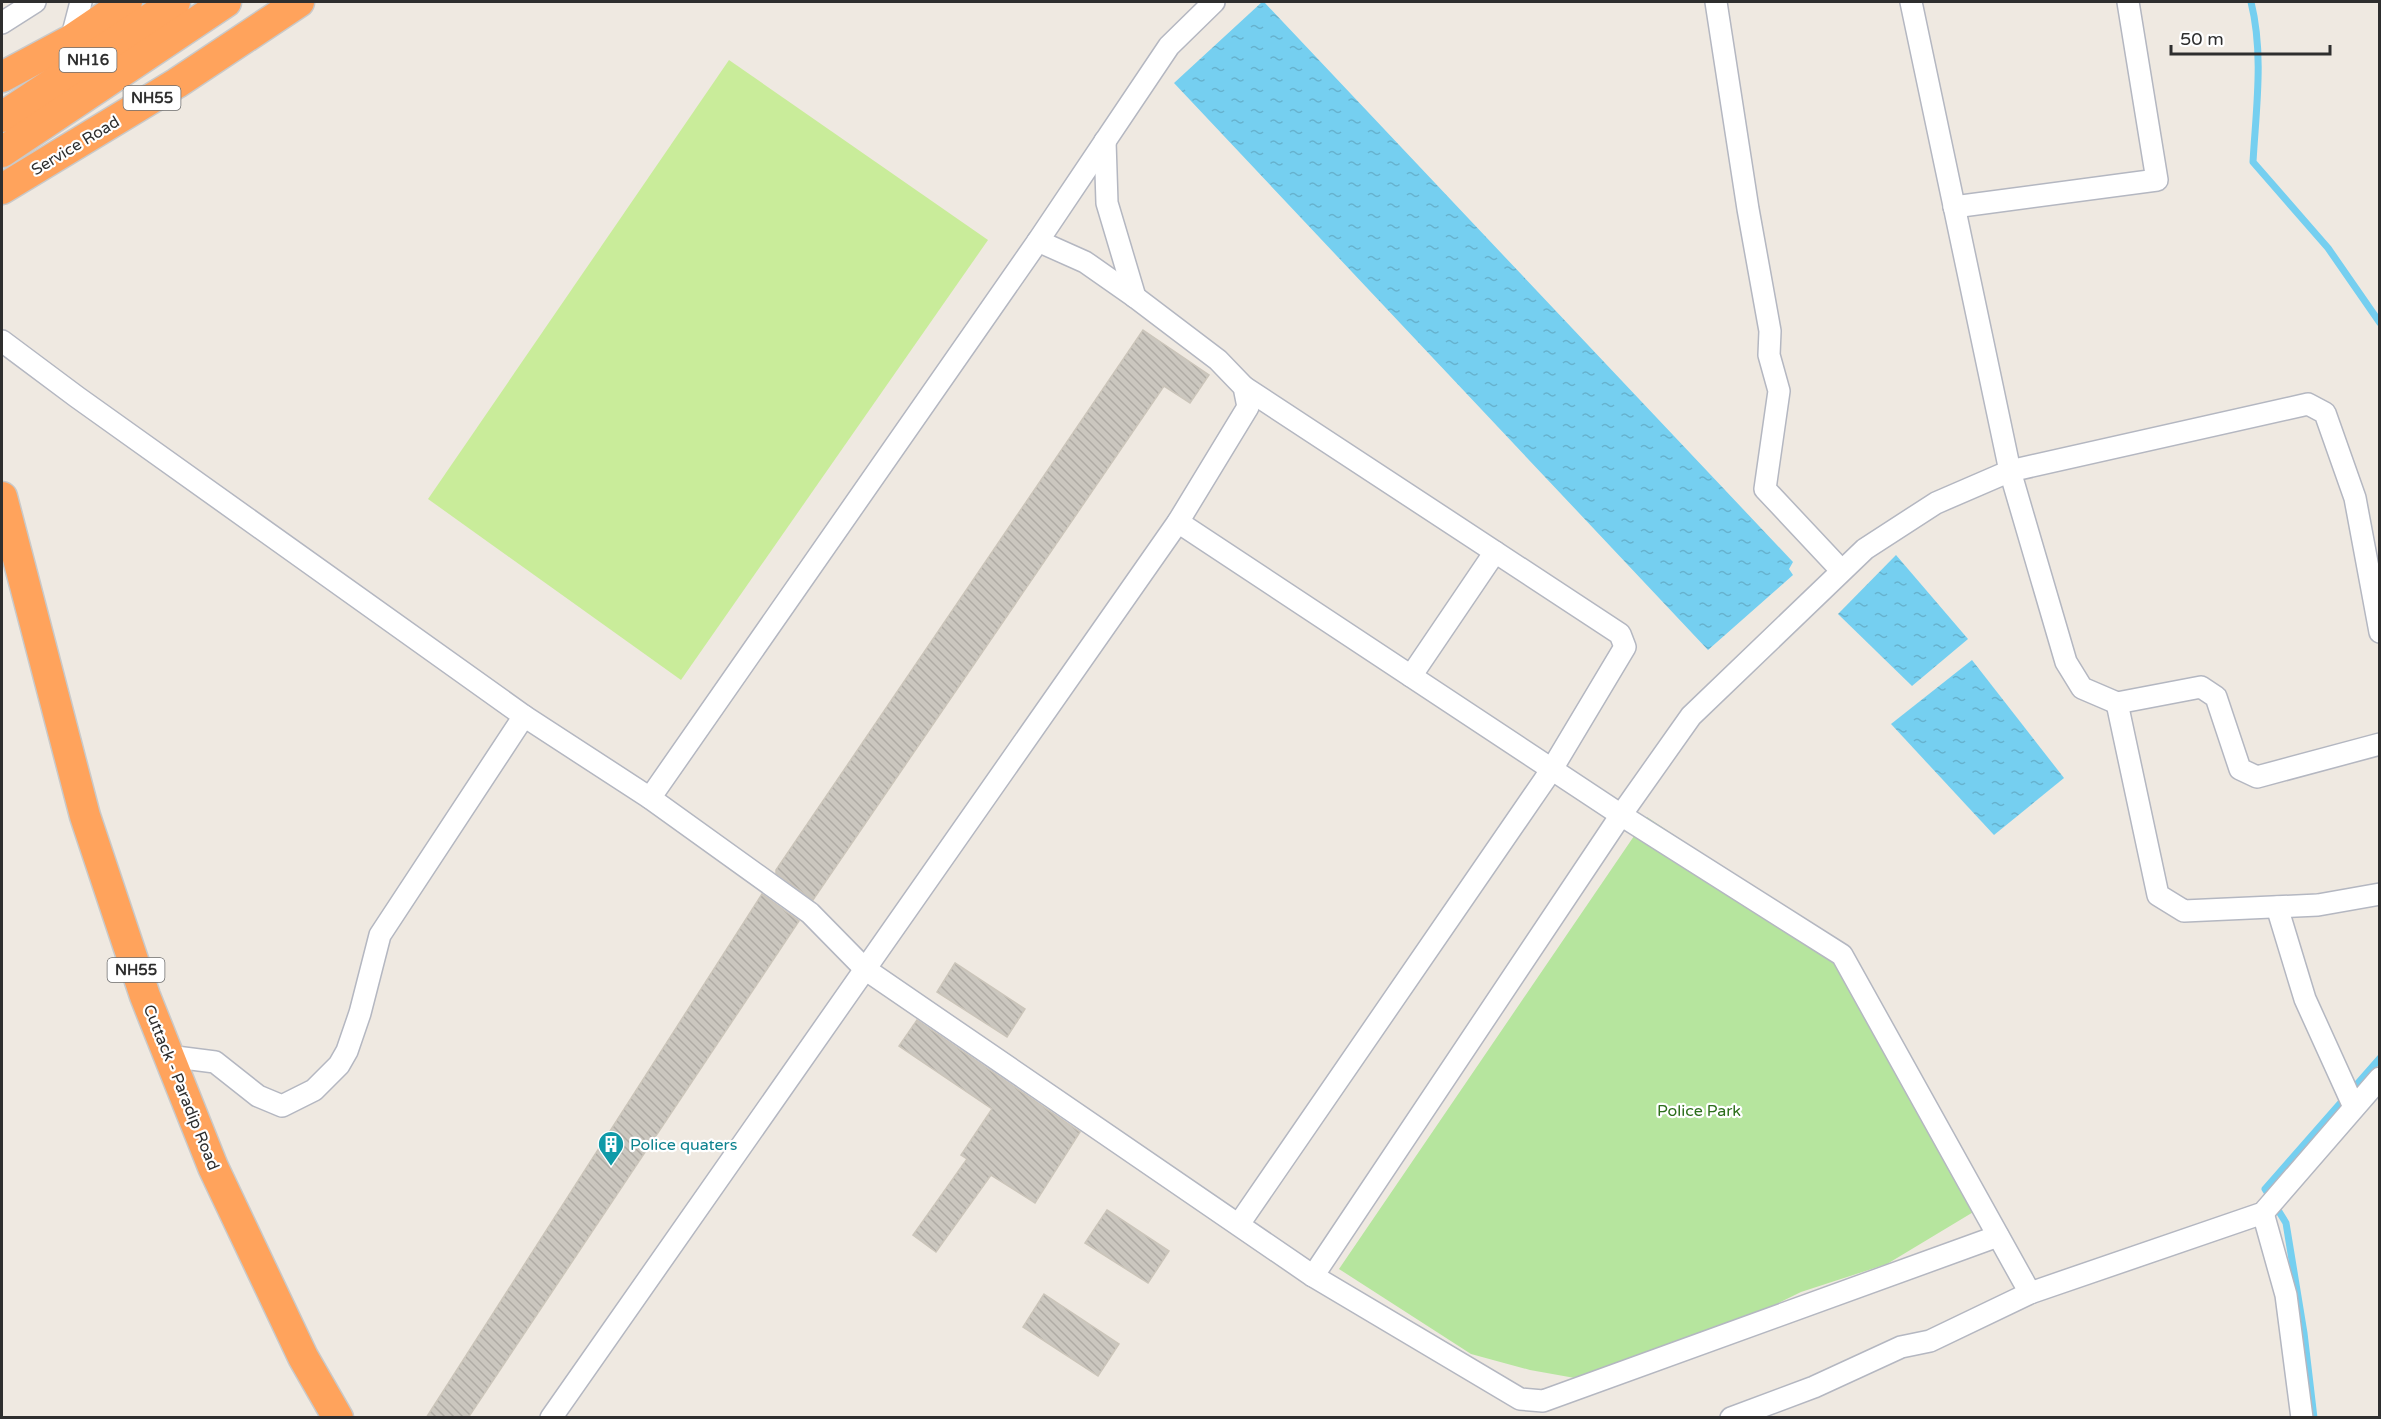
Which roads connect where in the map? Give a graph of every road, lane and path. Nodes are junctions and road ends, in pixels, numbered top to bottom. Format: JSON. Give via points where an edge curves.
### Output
{"nodes":[{"id":1,"x":35,"y":2,"type":"edge"},
{"id":2,"x":81,"y":2,"type":"edge"},
{"id":3,"x":127,"y":2,"type":"edge"},
{"id":4,"x":174,"y":2,"type":"edge"},
{"id":5,"x":226,"y":2,"type":"edge"},
{"id":6,"x":299,"y":2,"type":"edge"},
{"id":7,"x":1214,"y":2,"type":"edge"},
{"id":8,"x":1716,"y":2,"type":"edge"},
{"id":9,"x":1911,"y":2,"type":"edge"},
{"id":10,"x":2128,"y":2,"type":"edge"},
{"id":11,"x":2,"y":23,"type":"edge"},
{"id":12,"x":71,"y":40,"type":"junction"},
{"id":13,"x":2,"y":77,"type":"edge"},
{"id":14,"x":2,"y":112,"type":"edge"},
{"id":15,"x":2,"y":117,"type":"edge"},
{"id":16,"x":1105,"y":141,"type":"junction"},
{"id":17,"x":2,"y":152,"type":"edge"},
{"id":18,"x":2,"y":189,"type":"edge"},
{"id":19,"x":1954,"y":207,"type":"junction"},
{"id":20,"x":1038,"y":241,"type":"junction"},
{"id":21,"x":1135,"y":297,"type":"junction"},
{"id":22,"x":2,"y":341,"type":"edge"},
{"id":23,"x":1244,"y":387,"type":"junction"},
{"id":24,"x":2010,"y":471,"type":"junction"},
{"id":25,"x":2,"y":497,"type":"edge"},
{"id":26,"x":1178,"y":522,"type":"junction"},
{"id":27,"x":1495,"y":552,"type":"junction"},
{"id":28,"x":1841,"y":570,"type":"junction"},
{"id":29,"x":2379,"y":632,"type":"edge"},
{"id":30,"x":1411,"y":676,"type":"junction"},
{"id":31,"x":2116,"y":703,"type":"junction"},
{"id":32,"x":524,"y":716,"type":"junction"},
{"id":33,"x":2379,"y":744,"type":"edge"},
{"id":34,"x":1552,"y":769,"type":"junction"},
{"id":35,"x":650,"y":798,"type":"junction"},
{"id":36,"x":1621,"y":814,"type":"junction"},
{"id":37,"x":2379,"y":894,"type":"edge"},
{"id":38,"x":2277,"y":907,"type":"junction"},
{"id":39,"x":865,"y":969,"type":"junction"},
{"id":40,"x":168,"y":1056,"type":"junction"},
{"id":41,"x":2379,"y":1078,"type":"edge"},
{"id":42,"x":2354,"y":1107,"type":"junction"},
{"id":43,"x":2263,"y":1213,"type":"junction"},
{"id":44,"x":1239,"y":1224,"type":"junction"},
{"id":45,"x":1998,"y":1236,"type":"junction"},
{"id":46,"x":1313,"y":1276,"type":"junction"},
{"id":47,"x":2030,"y":1293,"type":"junction"},
{"id":48,"x":338,"y":1418,"type":"edge"},
{"id":49,"x":551,"y":1418,"type":"edge"},
{"id":50,"x":1731,"y":1418,"type":"edge"},
{"id":51,"x":2302,"y":1418,"type":"edge"}],
"edges":[{"from":1,"to":11,"type":"street"},
{"from":2,"to":12,"type":"street"},
{"from":3,"to":12,"type":"highway"},
{"from":4,"to":15,"type":"highway","number":"NH16"},
{"from":5,"to":17,"type":"highway","number":"NH16"},
{"from":6,"to":18,"type":"highway","name":"Service Road","number":"NH55","via":[[177,83]]},
{"from":7,"to":16,"type":"street","via":[[1169,46]]},
{"from":8,"to":28,"type":"street","via":[[1770,331],[1769,355],[1779,391],[1765,489]]},
{"from":9,"to":19,"type":"street"},
{"from":10,"to":19,"type":"street","via":[[2157,180]]},
{"from":12,"to":13,"type":"highway"},
{"from":12,"to":14,"type":"street","via":[[52,80]]},
{"from":16,"to":20,"type":"street"},
{"from":16,"to":21,"type":"street","via":[[1107,203]]},
{"from":19,"to":24,"type":"street"},
{"from":20,"to":21,"type":"street","via":[[1084,262]]},
{"from":20,"to":35,"type":"street"},
{"from":21,"to":23,"type":"street","via":[[1218,360]]},
{"from":22,"to":32,"type":"street"},
{"from":23,"to":26,"type":"street","via":[[1248,407]]},
{"from":23,"to":27,"type":"street"},
{"from":24,"to":28,"type":"street","via":[[1936,503],[1864,549]]},
{"from":24,"to":29,"type":"street","via":[[2308,404],[2325,413],[2355,498]]},
{"from":24,"to":31,"type":"street","via":[[2066,662],[2082,688]]},
{"from":25,"to":40,"type":"highway","name":"Cuttack - Paradip Road","number":"NH55","via":[[85,816]]},
{"from":26,"to":30,"type":"street"},
{"from":26,"to":39,"type":"street"},
{"from":27,"to":30,"type":"street"},
{"from":27,"to":34,"type":"street","via":[[1620,634],[1625,646]]},
{"from":28,"to":36,"type":"street","via":[[1691,716]]},
{"from":30,"to":34,"type":"street"},
{"from":31,"to":33,"type":"street","via":[[2201,687],[2217,697],[2240,770],[2257,777]]},
{"from":31,"to":38,"type":"street","via":[[2158,895],[2184,911]]},
{"from":32,"to":35,"type":"street"},
{"from":32,"to":40,"type":"street","via":[[380,935],[347,1051],[314,1090],[282,1106],[258,1096],[215,1062]]},
{"from":34,"to":36,"type":"street"},
{"from":34,"to":44,"type":"street"},
{"from":35,"to":39,"type":"street","via":[[810,913]]},
{"from":36,"to":45,"type":"street","via":[[1842,955]]},
{"from":36,"to":46,"type":"street"},
{"from":37,"to":38,"type":"street","via":[[2318,905]]},
{"from":38,"to":42,"type":"street","via":[[2305,999]]},
{"from":39,"to":44,"type":"street"},
{"from":39,"to":49,"type":"street"},
{"from":40,"to":48,"type":"highway","name":"Cuttack - Paradip Road","number":"NH55","via":[[213,1167],[303,1357]]},
{"from":41,"to":42,"type":"street"},
{"from":42,"to":43,"type":"street"},
{"from":43,"to":47,"type":"street"},
{"from":43,"to":51,"type":"street","via":[[2286,1295]]},
{"from":44,"to":46,"type":"street"},
{"from":45,"to":46,"type":"street","via":[[1543,1401],[1520,1399]]},
{"from":45,"to":47,"type":"street"},
{"from":47,"to":50,"type":"street","via":[[1930,1341],[1901,1347],[1814,1387]]}]}
